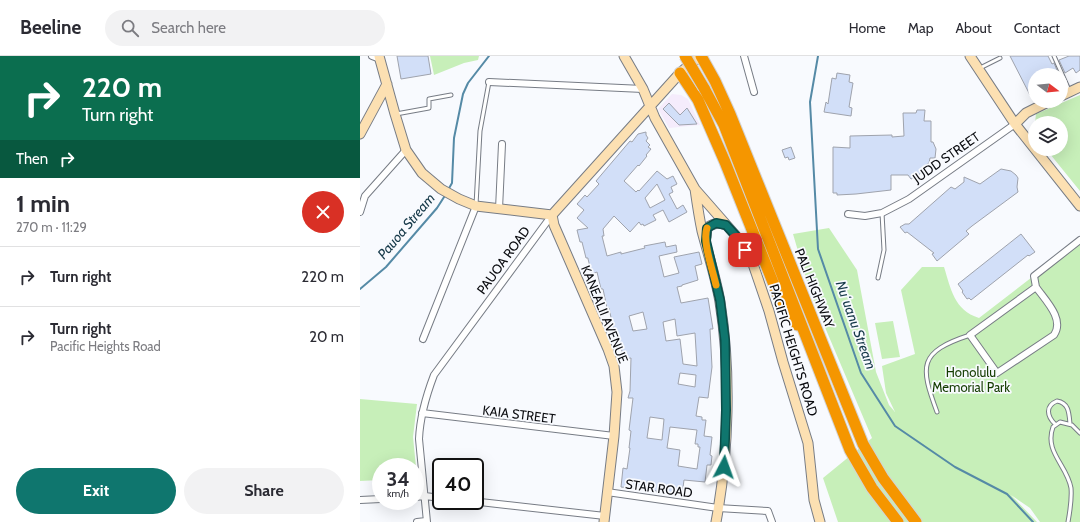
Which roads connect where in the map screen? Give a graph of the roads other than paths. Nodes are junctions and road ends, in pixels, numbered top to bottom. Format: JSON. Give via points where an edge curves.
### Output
{"nodes":[{"id":1,"x":624,"y":56,"type":"edge"},
{"id":2,"x":685,"y":56,"type":"edge"},
{"id":3,"x":700,"y":56,"type":"edge"},
{"id":4,"x":744,"y":56,"type":"edge"},
{"id":5,"x":970,"y":56,"type":"edge"},
{"id":6,"x":1054,"y":56,"type":"edge"},
{"id":7,"x":377,"y":57,"type":"edge"},
{"id":8,"x":1000,"y":58,"type":"dead end"},
{"id":9,"x":978,"y":69,"type":"junction"},
{"id":10,"x":680,"y":73,"type":"junction"},
{"id":11,"x":489,"y":82,"type":"joint"},
{"id":12,"x":387,"y":84,"type":"junction"},
{"id":13,"x":1080,"y":87,"type":"edge"},
{"id":14,"x":642,"y":89,"type":"junction"},
{"id":15,"x":754,"y":92,"type":"dead end"},
{"id":16,"x":1070,"y":92,"type":"joint"},
{"id":17,"x":451,"y":95,"type":"dead end"},
{"id":18,"x":650,"y":106,"type":"junction"},
{"id":19,"x":1035,"y":108,"type":"edge"},
{"id":20,"x":395,"y":114,"type":"junction"},
{"id":21,"x":1015,"y":124,"type":"junction"},
{"id":22,"x":360,"y":134,"type":"edge"},
{"id":23,"x":502,"y":144,"type":"dead end"},
{"id":24,"x":406,"y":150,"type":"junction"},
{"id":25,"x":695,"y":189,"type":"junction"},
{"id":26,"x":476,"y":206,"type":"junction"},
{"id":27,"x":1080,"y":206,"type":"edge"},
{"id":28,"x":499,"y":209,"type":"junction"},
{"id":29,"x":360,"y":212,"type":"edge"},
{"id":30,"x":882,"y":213,"type":"junction"},
{"id":31,"x":848,"y":214,"type":"dead end"},
{"id":32,"x":552,"y":215,"type":"junction"},
{"id":33,"x":726,"y":225,"type":"junction"},
{"id":34,"x":1080,"y":240,"type":"edge"},
{"id":35,"x":706,"y":241,"type":"junction"},
{"id":36,"x":878,"y":278,"type":"dead end"},
{"id":37,"x":1036,"y":287,"type":"junction"},
{"id":38,"x":970,"y":335,"type":"junction"},
{"id":39,"x":423,"y":339,"type":"dead end"},
{"id":40,"x":810,"y":346,"type":"junction"},
{"id":41,"x":937,"y":412,"type":"dead end"},
{"id":42,"x":422,"y":413,"type":"junction"},
{"id":43,"x":1055,"y":424,"type":"junction"},
{"id":44,"x":1070,"y":424,"type":"junction"},
{"id":45,"x":1080,"y":433,"type":"edge"},
{"id":46,"x":614,"y":436,"type":"junction"},
{"id":47,"x":607,"y":492,"type":"junction"},
{"id":48,"x":425,"y":496,"type":"junction"},
{"id":49,"x":432,"y":497,"type":"edge"},
{"id":50,"x":372,"y":499,"type":"edge"},
{"id":51,"x":360,"y":500,"type":"edge"},
{"id":52,"x":484,"y":503,"type":"edge"},
{"id":53,"x":719,"y":508,"type":"junction"},
{"id":54,"x":604,"y":519,"type":"edge"},
{"id":55,"x":417,"y":522,"type":"edge"},
{"id":56,"x":426,"y":522,"type":"edge"},
{"id":57,"x":716,"y":522,"type":"edge"},
{"id":58,"x":772,"y":522,"type":"edge"},
{"id":59,"x":820,"y":522,"type":"edge"},
{"id":60,"x":898,"y":522,"type":"edge"},
{"id":61,"x":916,"y":522,"type":"edge"},
{"id":62,"x":1068,"y":522,"type":"edge"}],
"edges":[{"from":1,"to":14,"type":"street","name":"PACIFIC HEIGHTS ROAD"},
{"from":2,"to":40,"type":"highway","name":"PALI HIGHWAY","bridge":true,"via":[[724,125]]},
{"from":3,"to":10,"type":"street","name":"PAUOA ROAD"},
{"from":3,"to":61,"type":"highway","name":"PALI HIGHWAY","via":[[715,81],[744,148],[862,444],[883,478]]},
{"from":4,"to":15,"type":"street"},
{"from":5,"to":9,"type":"street"},
{"from":6,"to":16,"type":"lane"},
{"from":7,"to":12,"type":"street"},
{"from":8,"to":9,"type":"lane"},
{"from":9,"to":21,"type":"street"},
{"from":10,"to":18,"type":"street","name":"PAUOA ROAD"},
{"from":10,"to":40,"type":"highway","via":[[698,100],[778,295]]},
{"from":11,"to":14,"type":"street"},
{"from":11,"to":26,"type":"lane","via":[[480,132]]},
{"from":12,"to":20,"type":"street"},
{"from":12,"to":22,"type":"street"},
{"from":13,"to":16,"type":"street"},
{"from":14,"to":18,"type":"street","name":"PACIFIC HEIGHTS ROAD"},
{"from":17,"to":20,"type":"lane","via":[[429,99],[429,108]]},
{"from":18,"to":25,"type":"street","name":"PACIFIC HEIGHTS ROAD"},
{"from":18,"to":32,"type":"street","name":"PAUOA ROAD"},
{"from":19,"to":21,"type":"street","name":"JUDD STREET","via":[[1026,112]]},
{"from":20,"to":24,"type":"street"},
{"from":21,"to":27,"type":"street"},
{"from":21,"to":30,"type":"street","name":"JUDD STREET","via":[[909,199]]},
{"from":23,"to":28,"type":"street"},
{"from":24,"to":26,"type":"street","via":[[422,173],[441,189]]},
{"from":24,"to":29,"type":"street","via":[[365,196]]},
{"from":25,"to":33,"type":"street","name":"PACIFIC HEIGHTS ROAD"},
{"from":25,"to":35,"type":"street","via":[[700,223]]},
{"from":26,"to":28,"type":"street"},
{"from":26,"to":39,"type":"street"},
{"from":28,"to":32,"type":"street"},
{"from":30,"to":31,"type":"street","name":"JUDD STREET","via":[[865,216]]},
{"from":30,"to":36,"type":"lane","via":[[884,250]]},
{"from":32,"to":42,"type":"street","name":"PAUOA ROAD","via":[[442,362],[434,375]]},
{"from":32,"to":46,"type":"street","name":"KANEALII AVENUE","via":[[614,366],[617,392]]},
{"from":33,"to":35,"type":"street","via":[[716,223],[707,228]]},
{"from":33,"to":59,"type":"street","name":"PACIFIC HEIGHTS ROAD","via":[[737,237],[752,264],[769,311],[808,442],[813,493]]},
{"from":34,"to":37,"type":"street","via":[[1034,276]]},
{"from":35,"to":53,"type":"street","via":[[720,300],[726,356],[725,448]]},
{"from":37,"to":38,"type":"street"},
{"from":37,"to":38,"type":"street","via":[[1057,319],[1058,325],[1054,335],[997,373]]},
{"from":38,"to":41,"type":"lane","via":[[943,347],[929,357],[925,368],[928,387]]},
{"from":40,"to":60,"type":"highway","name":"PALI HIGHWAY","via":[[850,450],[872,488]]},
{"from":42,"to":46,"type":"street","name":"KAIA STREET"},
{"from":42,"to":48,"type":"street","name":"PAUOA ROAD","via":[[419,455]]},
{"from":43,"to":44,"type":"lane"},
{"from":43,"to":44,"type":"lane","via":[[1050,419],[1048,410],[1057,401],[1067,406]]},
{"from":43,"to":62,"type":"lane","via":[[1050,438],[1052,447],[1071,487]]},
{"from":44,"to":45,"type":"lane"},
{"from":46,"to":47,"type":"street","name":"KANEALII AVENUE"},
{"from":47,"to":53,"type":"street","name":"STAR ROAD"},
{"from":47,"to":54,"type":"street","name":"KANEALII AVENUE"},
{"from":48,"to":49,"type":"street"},
{"from":48,"to":56,"type":"street","name":"PAUOA ROAD"},
{"from":50,"to":51,"type":"street"},
{"from":52,"to":54,"type":"street"},
{"from":53,"to":57,"type":"street"},
{"from":53,"to":58,"type":"street","name":"STAR ROAD","via":[[768,511]]},
{"from":55,"to":56,"type":"street"}]}
